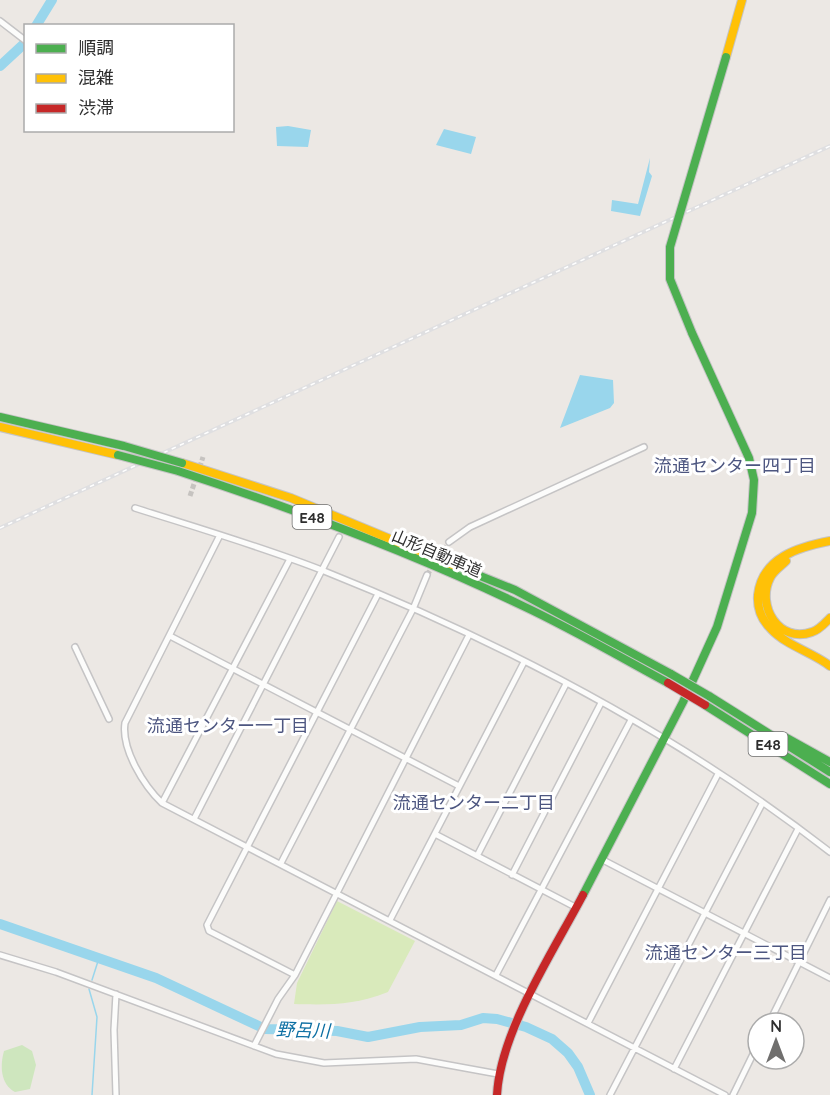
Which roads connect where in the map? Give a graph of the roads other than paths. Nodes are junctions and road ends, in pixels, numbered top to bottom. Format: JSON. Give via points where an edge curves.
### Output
{"nodes":[{"id":1,"x":742,"y":0,"type":"edge"},
{"id":2,"x":0,"y":21,"type":"edge"},
{"id":3,"x":24,"y":39,"type":"edge"},
{"id":4,"x":0,"y":417,"type":"edge"},
{"id":5,"x":0,"y":427,"type":"edge"},
{"id":6,"x":644,"y":447,"type":"dead end"},
{"id":7,"x":135,"y":508,"type":"dead end"},
{"id":8,"x":220,"y":535,"type":"junction"},
{"id":9,"x":339,"y":537,"type":"dead end"},
{"id":10,"x":830,"y":541,"type":"edge"},
{"id":11,"x":449,"y":542,"type":"tunnel mouth"},
{"id":12,"x":815,"y":546,"type":"junction"},
{"id":13,"x":830,"y":546,"type":"edge"},
{"id":14,"x":290,"y":559,"type":"junction"},
{"id":15,"x":323,"y":571,"type":"junction"},
{"id":16,"x":427,"y":575,"type":"tunnel mouth"},
{"id":17,"x":378,"y":594,"type":"junction"},
{"id":18,"x":413,"y":609,"type":"junction"},
{"id":19,"x":830,"y":618,"type":"edge"},
{"id":20,"x":469,"y":635,"type":"junction"},
{"id":21,"x":170,"y":636,"type":"junction"},
{"id":22,"x":75,"y":647,"type":"dead end"},
{"id":23,"x":524,"y":662,"type":"junction"},
{"id":24,"x":830,"y":666,"type":"edge"},
{"id":25,"x":232,"y":669,"type":"junction"},
{"id":26,"x":263,"y":684,"type":"junction"},
{"id":27,"x":566,"y":684,"type":"junction"},
{"id":28,"x":709,"y":696,"type":"junction"},
{"id":29,"x":601,"y":703,"type":"junction"},
{"id":30,"x":317,"y":712,"type":"junction"},
{"id":31,"x":109,"y":719,"type":"dead end"},
{"id":32,"x":631,"y":720,"type":"junction"},
{"id":33,"x":350,"y":730,"type":"junction"},
{"id":34,"x":664,"y":740,"type":"junction"},
{"id":35,"x":406,"y":758,"type":"junction"},
{"id":36,"x":830,"y":762,"type":"edge"},
{"id":37,"x":830,"y":772,"type":"edge"},
{"id":38,"x":718,"y":774,"type":"junction"},
{"id":39,"x":830,"y":784,"type":"edge"},
{"id":40,"x":459,"y":786,"type":"junction"},
{"id":41,"x":162,"y":802,"type":"junction"},
{"id":42,"x":762,"y":804,"type":"junction"},
{"id":43,"x":194,"y":819,"type":"junction"},
{"id":44,"x":798,"y":829,"type":"junction"},
{"id":45,"x":435,"y":834,"type":"junction"},
{"id":46,"x":247,"y":846,"type":"junction"},
{"id":47,"x":830,"y":852,"type":"edge"},
{"id":48,"x":477,"y":856,"type":"junction"},
{"id":49,"x":603,"y":860,"type":"junction"},
{"id":50,"x":281,"y":863,"type":"junction"},
{"id":51,"x":512,"y":875,"type":"junction"},
{"id":52,"x":540,"y":889,"type":"junction"},
{"id":53,"x":658,"y":890,"type":"junction"},
{"id":54,"x":336,"y":891,"type":"junction"},
{"id":55,"x":830,"y":900,"type":"edge"},
{"id":56,"x":578,"y":908,"type":"junction"},
{"id":57,"x":704,"y":914,"type":"junction"},
{"id":58,"x":390,"y":920,"type":"junction"},
{"id":59,"x":744,"y":935,"type":"junction"},
{"id":60,"x":0,"y":955,"type":"edge"},
{"id":61,"x":798,"y":963,"type":"junction"},
{"id":62,"x":295,"y":975,"type":"junction"},
{"id":63,"x":496,"y":975,"type":"junction"},
{"id":64,"x":830,"y":978,"type":"edge"},
{"id":65,"x":532,"y":993,"type":"junction"},
{"id":66,"x":116,"y":994,"type":"junction"},
{"id":67,"x":775,"y":1011,"type":"edge"},
{"id":68,"x":588,"y":1023,"type":"junction"},
{"id":69,"x":254,"y":1047,"type":"junction"},
{"id":70,"x":635,"y":1049,"type":"junction"},
{"id":71,"x":746,"y":1068,"type":"edge"},
{"id":72,"x":674,"y":1069,"type":"junction"},
{"id":73,"x":498,"y":1074,"type":"junction"},
{"id":74,"x":611,"y":1092,"type":"edge"},
{"id":75,"x":116,"y":1095,"type":"edge"},
{"id":76,"x":497,"y":1095,"type":"edge"},
{"id":77,"x":725,"y":1095,"type":"edge"},
{"id":78,"x":733,"y":1095,"type":"edge"}],
"edges":[{"from":1,"to":34,"type":"main road","bridge":true,"via":[[670,247],[670,279],[749,458],[755,498],[717,627]]},
{"from":2,"to":3,"type":"street"},
{"from":4,"to":28,"type":"main road","name":"山形自動車道","number":"E48","bridge":true,"via":[[124,446],[291,498],[515,590]]},
{"from":5,"to":39,"type":"main road","name":"山形自動車道","number":"E48","bridge":true,"via":[[178,471],[288,507],[444,569],[543,616],[668,683]]},
{"from":6,"to":11,"type":"street","via":[[470,527]]},
{"from":7,"to":8,"type":"street"},
{"from":8,"to":14,"type":"street"},
{"from":8,"to":21,"type":"street"},
{"from":9,"to":15,"type":"street"},
{"from":10,"to":12,"type":"main road"},
{"from":12,"to":13,"type":"main road"},
{"from":12,"to":19,"type":"main road","via":[[774,571],[764,595],[766,610],[778,628],[801,636],[816,632]]},
{"from":12,"to":24,"type":"main road","via":[[791,551],[772,564],[760,580],[758,603],[760,614],[773,632]]},
{"from":14,"to":15,"type":"street"},
{"from":14,"to":25,"type":"street"},
{"from":15,"to":17,"type":"street"},
{"from":15,"to":26,"type":"street"},
{"from":16,"to":18,"type":"street"},
{"from":17,"to":18,"type":"street"},
{"from":17,"to":30,"type":"street"},
{"from":18,"to":20,"type":"street"},
{"from":18,"to":33,"type":"street"},
{"from":20,"to":23,"type":"street"},
{"from":20,"to":35,"type":"street"},
{"from":21,"to":25,"type":"street"},
{"from":21,"to":41,"type":"street","via":[[126,718],[124,729],[125,740],[147,785]]},
{"from":22,"to":31,"type":"street"},
{"from":23,"to":27,"type":"street"},
{"from":23,"to":40,"type":"street"},
{"from":25,"to":26,"type":"street"},
{"from":25,"to":41,"type":"street"},
{"from":26,"to":30,"type":"street"},
{"from":26,"to":43,"type":"street"},
{"from":27,"to":29,"type":"street"},
{"from":27,"to":48,"type":"street"},
{"from":28,"to":36,"type":"main road"},
{"from":28,"to":37,"type":"main road","name":"山形自動車道","number":"E48"},
{"from":29,"to":32,"type":"street"},
{"from":29,"to":51,"type":"street"},
{"from":30,"to":33,"type":"street"},
{"from":30,"to":46,"type":"street"},
{"from":32,"to":34,"type":"street"},
{"from":32,"to":52,"type":"street"},
{"from":33,"to":35,"type":"street"},
{"from":33,"to":50,"type":"street"},
{"from":34,"to":38,"type":"street"},
{"from":34,"to":49,"type":"main road"},
{"from":35,"to":40,"type":"street"},
{"from":35,"to":54,"type":"street"},
{"from":38,"to":42,"type":"street"},
{"from":38,"to":53,"type":"street"},
{"from":40,"to":45,"type":"street"},
{"from":41,"to":43,"type":"street"},
{"from":42,"to":44,"type":"street"},
{"from":42,"to":57,"type":"street"},
{"from":43,"to":46,"type":"street"},
{"from":44,"to":47,"type":"street"},
{"from":44,"to":59,"type":"street"},
{"from":45,"to":48,"type":"street"},
{"from":45,"to":58,"type":"street"},
{"from":46,"to":50,"type":"street"},
{"from":46,"to":62,"type":"street","via":[[207,925],[209,931]]},
{"from":48,"to":51,"type":"street"},
{"from":49,"to":53,"type":"street"},
{"from":49,"to":56,"type":"main road"},
{"from":50,"to":54,"type":"street"},
{"from":51,"to":52,"type":"street"},
{"from":52,"to":56,"type":"street"},
{"from":52,"to":63,"type":"street"},
{"from":53,"to":57,"type":"street"},
{"from":53,"to":68,"type":"street"},
{"from":54,"to":58,"type":"street"},
{"from":54,"to":62,"type":"street"},
{"from":55,"to":61,"type":"street"},
{"from":56,"to":65,"type":"main road"},
{"from":57,"to":59,"type":"street"},
{"from":57,"to":70,"type":"street"},
{"from":58,"to":63,"type":"street"},
{"from":59,"to":61,"type":"street"},
{"from":59,"to":72,"type":"street"},
{"from":60,"to":66,"type":"street"},
{"from":61,"to":64,"type":"street"},
{"from":61,"to":67,"type":"street"},
{"from":62,"to":69,"type":"street"},
{"from":63,"to":65,"type":"street"},
{"from":65,"to":68,"type":"street"},
{"from":65,"to":73,"type":"main road","via":[[507,1041]]},
{"from":66,"to":69,"type":"street"},
{"from":66,"to":75,"type":"street"},
{"from":68,"to":70,"type":"street"},
{"from":69,"to":73,"type":"street","via":[[324,1063],[416,1059]]},
{"from":70,"to":72,"type":"street"},
{"from":70,"to":74,"type":"street"},
{"from":71,"to":78,"type":"street"},
{"from":72,"to":77,"type":"street"},
{"from":73,"to":76,"type":"main road"}]}
